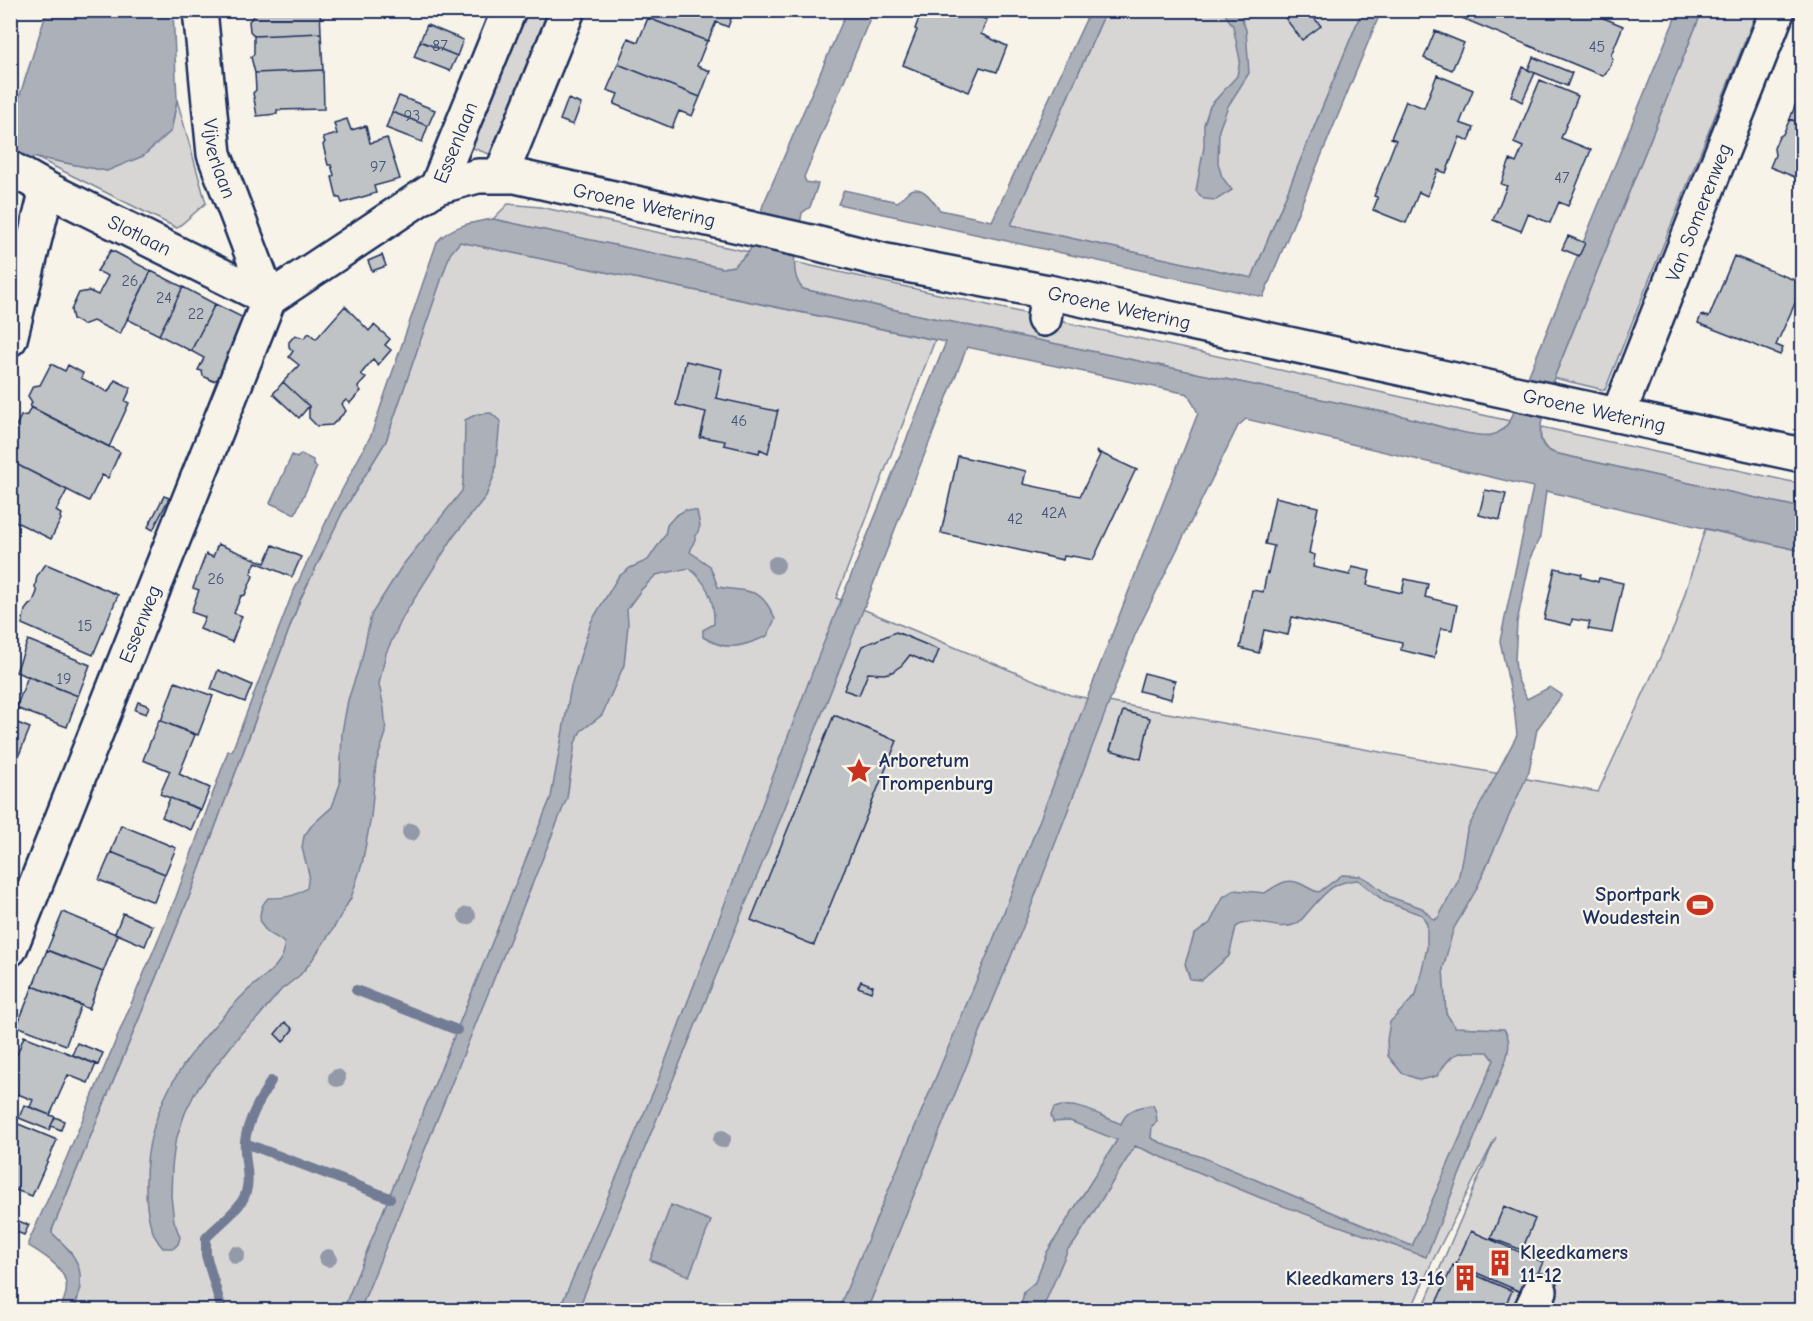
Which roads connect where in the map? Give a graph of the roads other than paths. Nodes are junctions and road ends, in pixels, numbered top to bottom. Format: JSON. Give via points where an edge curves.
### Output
{"nodes":[{"id":1,"x":200,"y":10,"type":"edge"},
{"id":2,"x":509,"y":10,"type":"edge"},
{"id":3,"x":567,"y":10,"type":"edge"},
{"id":4,"x":1779,"y":10,"type":"edge"},
{"id":5,"x":15,"y":171,"type":"edge"},
{"id":6,"x":501,"y":175,"type":"junction"},
{"id":7,"x":436,"y":188,"type":"junction"},
{"id":8,"x":47,"y":189,"type":"junction"},
{"id":9,"x":269,"y":299,"type":"junction"},
{"id":10,"x":10,"y":339,"type":"edge"},
{"id":11,"x":1618,"y":415,"type":"junction"},
{"id":12,"x":1803,"y":455,"type":"edge"},
{"id":13,"x":10,"y":949,"type":"edge"}],
"edges":[{"from":1,"to":9,"type":"street","name":"Vijverlaan","via":[[214,154]]},
{"from":2,"to":7,"type":"street","name":"Essenlaan"},
{"from":3,"to":6,"type":"street"},
{"from":4,"to":11,"type":"street","name":"Van Somerenweg"},
{"from":5,"to":8,"type":"street","name":"Slotlaan"},
{"from":6,"to":7,"type":"street","name":"Groene Wetering","via":[[478,176]]},
{"from":6,"to":11,"type":"street","name":"Groene Wetering","via":[[811,242],[1046,306],[1509,391]]},
{"from":7,"to":9,"type":"street","name":"Essenlaan"},
{"from":8,"to":9,"type":"street","name":"Slotlaan"},
{"from":8,"to":10,"type":"street"},
{"from":9,"to":13,"type":"street","name":"Essenweg"},
{"from":11,"to":12,"type":"street","name":"Groene Wetering"}]}
